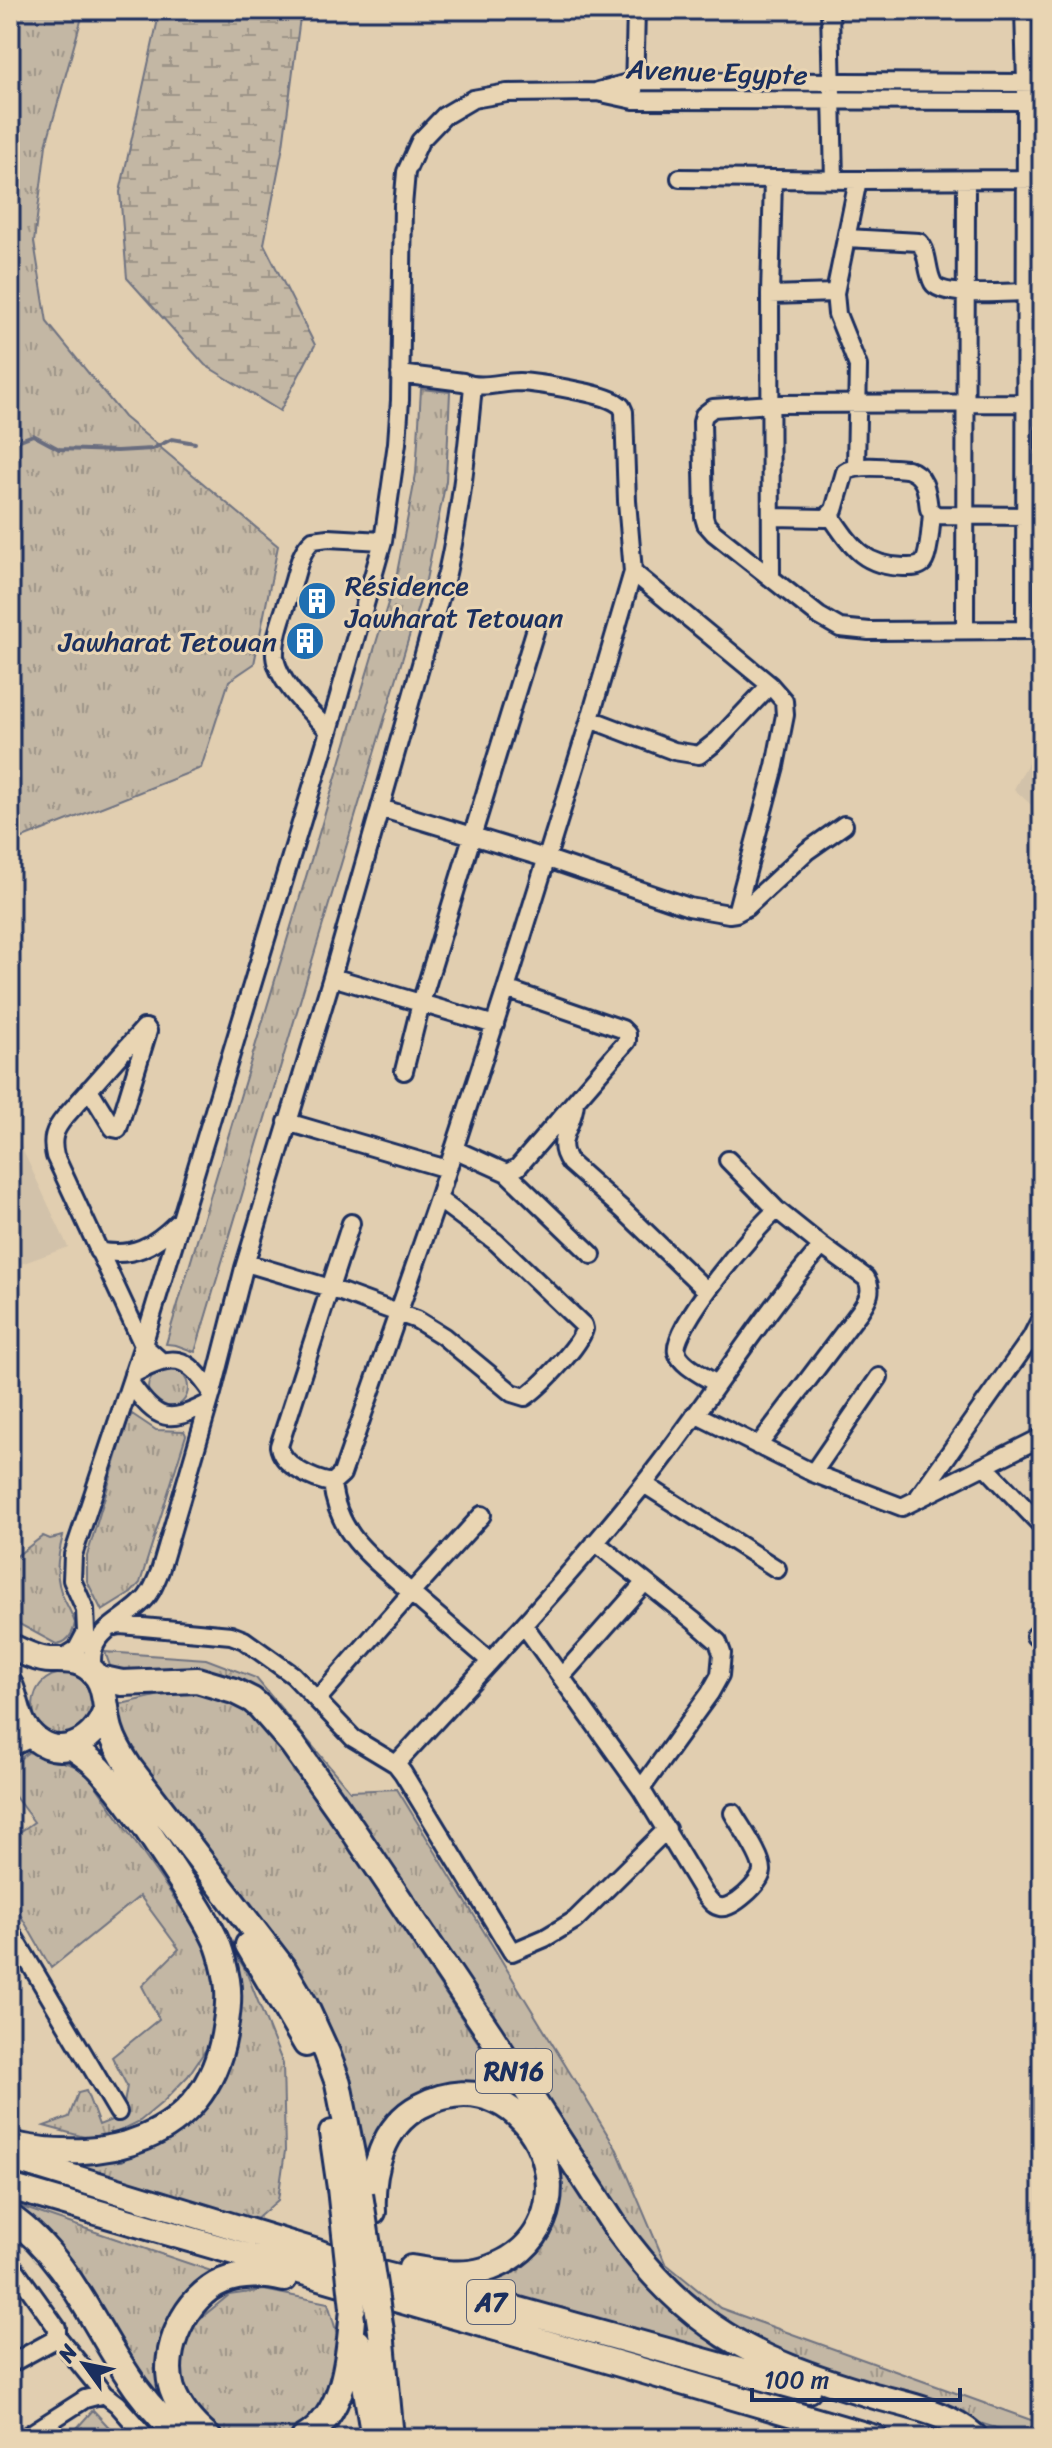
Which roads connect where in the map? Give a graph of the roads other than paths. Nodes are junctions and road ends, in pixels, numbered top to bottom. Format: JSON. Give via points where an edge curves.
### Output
{"nodes":[{"id":1,"x":636,"y":10,"type":"edge"},
{"id":2,"x":830,"y":10,"type":"edge"},
{"id":3,"x":1024,"y":10,"type":"edge"},
{"id":4,"x":635,"y":81,"type":"junction"},
{"id":5,"x":833,"y":81,"type":"junction"},
{"id":6,"x":1034,"y":83,"type":"edge"},
{"id":7,"x":597,"y":92,"type":"junction"},
{"id":8,"x":634,"y":100,"type":"junction"},
{"id":9,"x":832,"y":102,"type":"junction"},
{"id":10,"x":1033,"y":102,"type":"edge"},
{"id":11,"x":680,"y":178,"type":"dead end"},
{"id":12,"x":773,"y":179,"type":"junction"},
{"id":13,"x":1034,"y":179,"type":"edge"},
{"id":14,"x":834,"y":180,"type":"junction"},
{"id":15,"x":858,"y":180,"type":"junction"},
{"id":16,"x":966,"y":180,"type":"junction"},
{"id":17,"x":847,"y":238,"type":"junction"},
{"id":18,"x":966,"y":292,"type":"junction"},
{"id":19,"x":1026,"y":292,"type":"junction"},
{"id":20,"x":835,"y":293,"type":"junction"},
{"id":21,"x":770,"y":295,"type":"junction"},
{"id":22,"x":1034,"y":336,"type":"edge"},
{"id":23,"x":400,"y":374,"type":"junction"},
{"id":24,"x":473,"y":386,"type":"junction"},
{"id":25,"x":857,"y":403,"type":"junction"},
{"id":26,"x":1025,"y":403,"type":"junction"},
{"id":27,"x":772,"y":404,"type":"junction"},
{"id":28,"x":965,"y":405,"type":"junction"},
{"id":29,"x":856,"y":467,"type":"junction"},
{"id":30,"x":932,"y":513,"type":"junction"},
{"id":31,"x":830,"y":515,"type":"junction"},
{"id":32,"x":964,"y":516,"type":"junction"},
{"id":33,"x":1025,"y":516,"type":"junction"},
{"id":34,"x":772,"y":517,"type":"junction"},
{"id":35,"x":383,"y":541,"type":"junction"},
{"id":36,"x":633,"y":572,"type":"junction"},
{"id":37,"x":771,"y":577,"type":"junction"},
{"id":38,"x":536,"y":628,"type":"dead end"},
{"id":39,"x":965,"y":629,"type":"junction"},
{"id":40,"x":1034,"y":630,"type":"edge"},
{"id":41,"x":770,"y":685,"type":"junction"},
{"id":42,"x":590,"y":719,"type":"junction"},
{"id":43,"x":329,"y":731,"type":"junction"},
{"id":44,"x":380,"y":808,"type":"junction"},
{"id":45,"x":844,"y":825,"type":"dead end"},
{"id":46,"x":473,"y":836,"type":"junction"},
{"id":47,"x":548,"y":859,"type":"junction"},
{"id":48,"x":736,"y":913,"type":"junction"},
{"id":49,"x":332,"y":977,"type":"junction"},
{"id":50,"x":506,"y":989,"type":"junction"},
{"id":51,"x":421,"y":1003,"type":"junction"},
{"id":52,"x":495,"y":1025,"type":"junction"},
{"id":53,"x":404,"y":1071,"type":"dead end"},
{"id":54,"x":89,"y":1089,"type":"junction"},
{"id":55,"x":575,"y":1101,"type":"junction"},
{"id":56,"x":287,"y":1122,"type":"junction"},
{"id":57,"x":454,"y":1149,"type":"junction"},
{"id":58,"x":728,"y":1160,"type":"dead end"},
{"id":59,"x":447,"y":1169,"type":"junction"},
{"id":60,"x":507,"y":1173,"type":"junction"},
{"id":61,"x":438,"y":1199,"type":"junction"},
{"id":62,"x":777,"y":1210,"type":"junction"},
{"id":63,"x":182,"y":1219,"type":"junction"},
{"id":64,"x":351,"y":1223,"type":"dead end"},
{"id":65,"x":822,"y":1246,"type":"junction"},
{"id":66,"x":98,"y":1251,"type":"junction"},
{"id":67,"x":592,"y":1255,"type":"dead end"},
{"id":68,"x":246,"y":1263,"type":"junction"},
{"id":69,"x":330,"y":1288,"type":"junction"},
{"id":70,"x":707,"y":1291,"type":"junction"},
{"id":71,"x":397,"y":1312,"type":"junction"},
{"id":72,"x":1042,"y":1316,"type":"edge"},
{"id":73,"x":143,"y":1345,"type":"junction"},
{"id":74,"x":161,"y":1361,"type":"junction"},
{"id":75,"x":879,"y":1377,"type":"dead end"},
{"id":76,"x":132,"y":1379,"type":"junction"},
{"id":77,"x":716,"y":1384,"type":"junction"},
{"id":78,"x":211,"y":1398,"type":"junction"},
{"id":79,"x":695,"y":1414,"type":"junction"},
{"id":80,"x":1042,"y":1437,"type":"edge"},
{"id":81,"x":758,"y":1446,"type":"junction"},
{"id":82,"x":985,"y":1466,"type":"junction"},
{"id":83,"x":813,"y":1473,"type":"junction"},
{"id":84,"x":332,"y":1483,"type":"junction"},
{"id":85,"x":644,"y":1484,"type":"junction"},
{"id":86,"x":918,"y":1499,"type":"junction"},
{"id":87,"x":482,"y":1515,"type":"dead end"},
{"id":88,"x":1042,"y":1526,"type":"edge"},
{"id":89,"x":595,"y":1542,"type":"junction"},
{"id":90,"x":777,"y":1569,"type":"dead end"},
{"id":91,"x":645,"y":1582,"type":"junction"},
{"id":92,"x":411,"y":1593,"type":"junction"},
{"id":93,"x":141,"y":1603,"type":"junction"},
{"id":94,"x":524,"y":1625,"type":"junction"},
{"id":95,"x":107,"y":1628,"type":"junction"},
{"id":96,"x":153,"y":1628,"type":"junction"},
{"id":97,"x":10,"y":1646,"type":"edge"},
{"id":98,"x":55,"y":1660,"type":"junction"},
{"id":99,"x":490,"y":1661,"type":"junction"},
{"id":100,"x":97,"y":1676,"type":"junction"},
{"id":101,"x":561,"y":1677,"type":"junction"},
{"id":102,"x":10,"y":1685,"type":"edge"},
{"id":103,"x":317,"y":1700,"type":"junction"},
{"id":104,"x":106,"y":1709,"type":"junction"},
{"id":105,"x":21,"y":1725,"type":"edge"},
{"id":106,"x":71,"y":1746,"type":"junction"},
{"id":107,"x":10,"y":1748,"type":"edge"},
{"id":108,"x":396,"y":1764,"type":"junction"},
{"id":109,"x":101,"y":1770,"type":"junction"},
{"id":110,"x":641,"y":1789,"type":"junction"},
{"id":111,"x":733,"y":1813,"type":"dead end"},
{"id":112,"x":667,"y":1829,"type":"junction"},
{"id":113,"x":10,"y":1930,"type":"edge"},
{"id":114,"x":118,"y":2112,"type":"dead end"},
{"id":115,"x":10,"y":2144,"type":"edge"},
{"id":116,"x":10,"y":2158,"type":"edge"},
{"id":117,"x":10,"y":2187,"type":"edge"},
{"id":118,"x":350,"y":2191,"type":"junction"},
{"id":119,"x":10,"y":2217,"type":"edge"},
{"id":120,"x":317,"y":2252,"type":"junction"},
{"id":121,"x":368,"y":2254,"type":"junction"},
{"id":122,"x":10,"y":2262,"type":"edge"},
{"id":123,"x":353,"y":2308,"type":"junction"},
{"id":124,"x":57,"y":2336,"type":"junction"},
{"id":125,"x":10,"y":2364,"type":"edge"},
{"id":126,"x":104,"y":2394,"type":"junction"},
{"id":127,"x":869,"y":2436,"type":"edge"},
{"id":128,"x":977,"y":2437,"type":"edge"},
{"id":129,"x":24,"y":2438,"type":"edge"},
{"id":130,"x":147,"y":2438,"type":"edge"},
{"id":131,"x":185,"y":2438,"type":"edge"},
{"id":132,"x":209,"y":2438,"type":"edge"},
{"id":133,"x":304,"y":2438,"type":"edge"},
{"id":134,"x":374,"y":2438,"type":"edge"},
{"id":135,"x":391,"y":2438,"type":"edge"}],
"edges":[{"from":1,"to":4,"type":"street"},
{"from":2,"to":5,"type":"street"},
{"from":3,"to":6,"type":"street"},
{"from":4,"to":5,"type":"street","name":"Avenue Egypte"},
{"from":4,"to":7,"type":"street","name":"Avenue Egypte"},
{"from":4,"to":8,"type":"street"},
{"from":5,"to":6,"type":"street","name":"Avenue Egypte"},
{"from":5,"to":9,"type":"street"},
{"from":6,"to":10,"type":"street"},
{"from":7,"to":8,"type":"street","name":"Avenue Egypte"},
{"from":7,"to":23,"type":"street","via":[[507,93],[473,99],[444,116],[420,141],[406,172],[403,206]]},
{"from":8,"to":9,"type":"street","name":"Avenue Egypte"},
{"from":9,"to":10,"type":"street","name":"Avenue Egypte"},
{"from":9,"to":14,"type":"street"},
{"from":10,"to":13,"type":"street"},
{"from":11,"to":12,"type":"street"},
{"from":12,"to":14,"type":"street"},
{"from":12,"to":21,"type":"street"},
{"from":13,"to":16,"type":"street"},
{"from":13,"to":19,"type":"street"},
{"from":14,"to":15,"type":"street"},
{"from":15,"to":16,"type":"street"},
{"from":15,"to":17,"type":"street"},
{"from":16,"to":18,"type":"street"},
{"from":17,"to":18,"type":"street","via":[[919,242],[937,288]]},
{"from":17,"to":20,"type":"street"},
{"from":18,"to":19,"type":"street"},
{"from":18,"to":28,"type":"street"},
{"from":19,"to":22,"type":"street"},
{"from":20,"to":21,"type":"street"},
{"from":20,"to":25,"type":"street","via":[[837,314],[858,366]]},
{"from":21,"to":27,"type":"street"},
{"from":22,"to":26,"type":"street"},
{"from":23,"to":24,"type":"street"},
{"from":23,"to":35,"type":"street","via":[[397,443]]},
{"from":24,"to":36,"type":"street","via":[[521,382],[621,405]]},
{"from":24,"to":44,"type":"street","via":[[458,524]]},
{"from":25,"to":27,"type":"street"},
{"from":25,"to":28,"type":"street"},
{"from":25,"to":29,"type":"street"},
{"from":26,"to":28,"type":"street"},
{"from":26,"to":33,"type":"street"},
{"from":27,"to":34,"type":"street"},
{"from":27,"to":37,"type":"street","via":[[713,408],[704,415],[701,432],[706,524]]},
{"from":28,"to":32,"type":"street"},
{"from":29,"to":30,"type":"street","via":[[915,472],[925,485]]},
{"from":29,"to":31,"type":"street","via":[[842,477]]},
{"from":30,"to":31,"type":"street","via":[[925,559],[908,567],[868,560]]},
{"from":30,"to":32,"type":"street"},
{"from":31,"to":34,"type":"street"},
{"from":32,"to":33,"type":"street"},
{"from":32,"to":39,"type":"street"},
{"from":33,"to":40,"type":"street"},
{"from":34,"to":37,"type":"street"},
{"from":35,"to":43,"type":"street"},
{"from":35,"to":43,"type":"street","via":[[313,540],[302,553],[282,621],[276,662],[295,694]]},
{"from":36,"to":41,"type":"street"},
{"from":36,"to":42,"type":"street"},
{"from":37,"to":39,"type":"street","via":[[840,628]]},
{"from":38,"to":46,"type":"street"},
{"from":39,"to":40,"type":"street"},
{"from":41,"to":42,"type":"street","via":[[699,755],[674,751]]},
{"from":41,"to":48,"type":"street","via":[[781,695],[785,715]]},
{"from":42,"to":47,"type":"street"},
{"from":43,"to":63,"type":"street"},
{"from":44,"to":46,"type":"street"},
{"from":44,"to":49,"type":"street"},
{"from":45,"to":48,"type":"street"},
{"from":46,"to":47,"type":"street"},
{"from":46,"to":51,"type":"street"},
{"from":47,"to":48,"type":"street","via":[[689,907]]},
{"from":47,"to":50,"type":"street"},
{"from":49,"to":51,"type":"street"},
{"from":49,"to":56,"type":"street"},
{"from":50,"to":52,"type":"street"},
{"from":50,"to":55,"type":"street","via":[[627,1034],[625,1045]]},
{"from":51,"to":52,"type":"street"},
{"from":51,"to":53,"type":"street"},
{"from":52,"to":57,"type":"street"},
{"from":54,"to":54,"type":"street","via":[[118,1129],[147,1028],[144,1028]]},
{"from":54,"to":66,"type":"street","via":[[54,1132],[52,1145]]},
{"from":55,"to":60,"type":"street"},
{"from":55,"to":70,"type":"street","via":[[563,1154]]},
{"from":56,"to":59,"type":"street"},
{"from":56,"to":68,"type":"street"},
{"from":57,"to":59,"type":"street"},
{"from":57,"to":60,"type":"street"},
{"from":58,"to":62,"type":"street"},
{"from":59,"to":61,"type":"street"},
{"from":60,"to":67,"type":"street"},
{"from":61,"to":71,"type":"street"},
{"from":61,"to":71,"type":"street","via":[[496,1242],[575,1317],[583,1336],[532,1392],[521,1397],[427,1325]]},
{"from":62,"to":65,"type":"street"},
{"from":62,"to":70,"type":"street"},
{"from":63,"to":66,"type":"street","via":[[162,1238],[133,1252]]},
{"from":63,"to":73,"type":"street"},
{"from":64,"to":69,"type":"street"},
{"from":65,"to":77,"type":"street"},
{"from":65,"to":81,"type":"street","via":[[866,1278],[871,1291]]},
{"from":66,"to":73,"type":"street"},
{"from":68,"to":69,"type":"street"},
{"from":68,"to":78,"type":"street"},
{"from":69,"to":71,"type":"street"},
{"from":69,"to":84,"type":"street","via":[[279,1452],[314,1478]]},
{"from":70,"to":77,"type":"street","via":[[676,1346],[682,1360]]},
{"from":71,"to":84,"type":"street","via":[[342,1474]]},
{"from":72,"to":86,"type":"street"},
{"from":73,"to":74,"type":"street"},
{"from":73,"to":76,"type":"street"},
{"from":74,"to":76,"type":"street"},
{"from":74,"to":78,"type":"street","via":[[190,1365]]},
{"from":75,"to":83,"type":"street"},
{"from":76,"to":78,"type":"street","via":[[148,1406],[169,1417],[183,1416]]},
{"from":76,"to":98,"type":"street","via":[[73,1555],[72,1580],[85,1609],[86,1632],[77,1649]]},
{"from":77,"to":79,"type":"street"},
{"from":78,"to":93,"type":"street","via":[[160,1571]]},
{"from":79,"to":81,"type":"street"},
{"from":79,"to":85,"type":"street"},
{"from":80,"to":82,"type":"street"},
{"from":81,"to":83,"type":"street"},
{"from":82,"to":86,"type":"street"},
{"from":82,"to":88,"type":"street"},
{"from":83,"to":86,"type":"street","via":[[895,1506]]},
{"from":84,"to":92,"type":"street","via":[[338,1515],[353,1539]]},
{"from":85,"to":89,"type":"street"},
{"from":85,"to":90,"type":"street"},
{"from":87,"to":92,"type":"street"},
{"from":89,"to":91,"type":"street"},
{"from":89,"to":94,"type":"street"},
{"from":91,"to":101,"type":"street"},
{"from":91,"to":110,"type":"street","via":[[718,1642],[723,1664],[710,1693]]},
{"from":92,"to":99,"type":"street"},
{"from":92,"to":103,"type":"street"},
{"from":93,"to":95,"type":"street"},
{"from":93,"to":96,"type":"street","via":[[140,1614]]},
{"from":94,"to":99,"type":"street"},
{"from":94,"to":101,"type":"street"},
{"from":95,"to":96,"type":"street"},
{"from":95,"to":100,"type":"street","via":[[92,1656]]},
{"from":96,"to":103,"type":"street","via":[[231,1635],[277,1662]]},
{"from":97,"to":98,"type":"highway","number":"RN16"},
{"from":98,"to":100,"type":"highway","number":"RN16","via":[[79,1662]]},
{"from":98,"to":105,"type":"highway","via":[[31,1672],[22,1684]]},
{"from":99,"to":108,"type":"street"},
{"from":100,"to":104,"type":"highway"},
{"from":100,"to":128,"type":"highway","number":"RN16","via":[[122,1683],[209,1682],[260,1707],[337,1807],[615,2226],[675,2298],[718,2333],[770,2361],[955,2421]]},
{"from":101,"to":110,"type":"street"},
{"from":102,"to":105,"type":"highway"},
{"from":103,"to":108,"type":"street","via":[[362,1746]]},
{"from":104,"to":106,"type":"highway","via":[[94,1733]]},
{"from":104,"to":118,"type":"highway","via":[[112,1735],[130,1768],[283,1968],[305,2005],[338,2083]]},
{"from":105,"to":106,"type":"highway","via":[[46,1745]]},
{"from":105,"to":107,"type":"street"},
{"from":106,"to":109,"type":"highway"},
{"from":108,"to":112,"type":"street","via":[[512,1952],[575,1920]]},
{"from":109,"to":115,"type":"highway","via":[[159,1847],[219,1947],[228,1984],[221,2054],[186,2110],[152,2135],[115,2149],[80,2153]]},
{"from":109,"to":118,"type":"highway","via":[[141,1807],[245,1940],[293,2018],[315,2063]]},
{"from":110,"to":112,"type":"street"},
{"from":111,"to":112,"type":"street","via":[[762,1871],[731,1906],[714,1905],[705,1895]]},
{"from":113,"to":114,"type":"street"},
{"from":116,"to":120,"type":"highway","number":"A7"},
{"from":117,"to":127,"type":"highway","number":"A7"},
{"from":118,"to":121,"type":"highway","bridge":true},
{"from":118,"to":123,"type":"highway","bridge":true},
{"from":119,"to":131,"type":"highway","via":[[58,2264],[138,2392]]},
{"from":120,"to":121,"type":"highway","via":[[454,2273],[481,2271],[511,2257],[535,2234],[548,2196],[545,2155],[526,2124],[504,2106],[474,2094],[436,2099],[410,2111],[381,2151]]},
{"from":120,"to":128,"type":"highway","number":"A7","via":[[365,2270]]},
{"from":121,"to":135,"type":"highway","bridge":true},
{"from":122,"to":124,"type":"street","via":[[51,2317]]},
{"from":123,"to":133,"type":"highway","via":[[348,2365],[338,2394],[328,2416]]},
{"from":123,"to":134,"type":"highway"},
{"from":124,"to":125,"type":"street"},
{"from":124,"to":126,"type":"street"},
{"from":126,"to":129,"type":"street","via":[[85,2399]]},
{"from":126,"to":130,"type":"street"},
{"from":127,"to":132,"type":"highway","via":[[692,2397],[276,2277],[252,2276],[223,2281],[195,2301],[178,2326],[169,2359],[172,2388],[188,2418]]}]}
